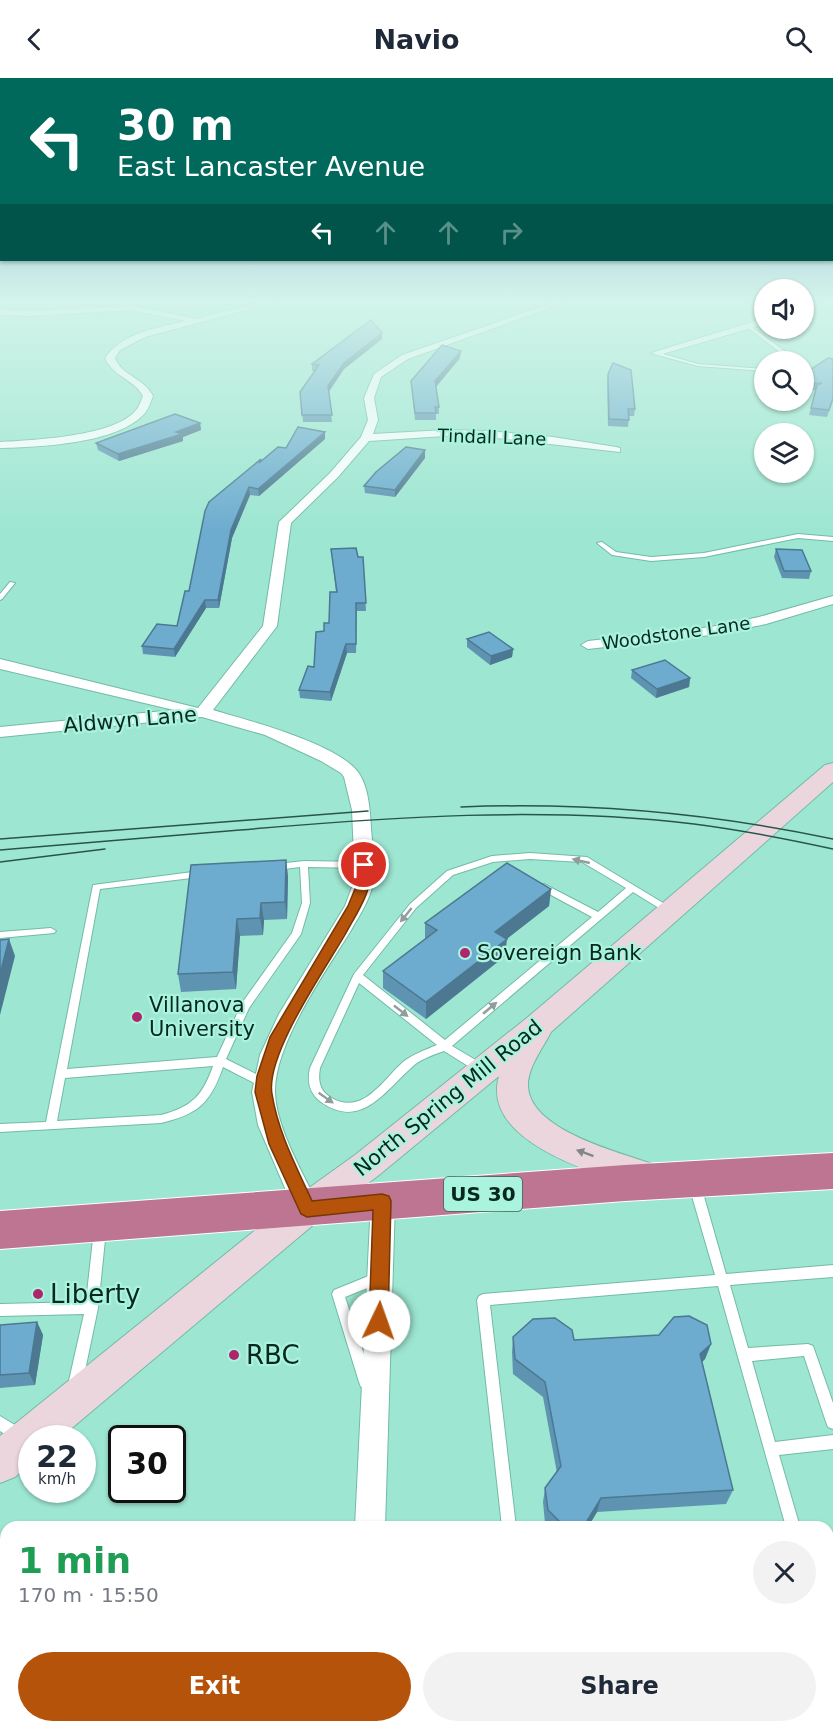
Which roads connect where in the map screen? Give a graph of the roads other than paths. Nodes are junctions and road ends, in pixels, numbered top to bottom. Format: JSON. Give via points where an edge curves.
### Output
{"nodes":[{"id":1,"x":130,"y":377,"type":"edge"},
{"id":2,"x":377,"y":377,"type":"edge"},
{"id":3,"x":366,"y":438,"type":"junction"},
{"id":4,"x":0,"y":445,"type":"edge"},
{"id":5,"x":616,"y":450,"type":"dead end"},
{"id":6,"x":833,"y":539,"type":"edge"},
{"id":7,"x":600,"y":543,"type":"dead end"},
{"id":8,"x":12,"y":583,"type":"dead end"},
{"id":9,"x":0,"y":598,"type":"edge"},
{"id":10,"x":833,"y":600,"type":"edge"},
{"id":11,"x":588,"y":645,"type":"dead end"},
{"id":12,"x":2,"y":661,"type":"edge"},
{"id":13,"x":203,"y":712,"type":"junction"},
{"id":14,"x":0,"y":732,"type":"edge"},
{"id":15,"x":833,"y":770,"type":"edge"},
{"id":16,"x":492,"y":859,"type":"junction"},
{"id":17,"x":304,"y":864,"type":"junction"},
{"id":18,"x":364,"y":865,"type":"junction"},
{"id":19,"x":270,"y":867,"type":"edge"},
{"id":20,"x":511,"y":869,"type":"edge"},
{"id":21,"x":214,"y":873,"type":"edge"},
{"id":22,"x":531,"y":880,"type":"edge"},
{"id":23,"x":632,"y":888,"type":"junction"},
{"id":24,"x":670,"y":911,"type":"junction"},
{"id":25,"x":598,"y":916,"type":"junction"},
{"id":26,"x":51,"y":931,"type":"dead end"},
{"id":27,"x":0,"y":935,"type":"edge"},
{"id":28,"x":357,"y":976,"type":"junction"},
{"id":29,"x":539,"y":1025,"type":"junction"},
{"id":30,"x":445,"y":1046,"type":"junction"},
{"id":31,"x":220,"y":1061,"type":"junction"},
{"id":32,"x":483,"y":1070,"type":"junction"},
{"id":33,"x":61,"y":1074,"type":"junction"},
{"id":34,"x":264,"y":1083,"type":"junction"},
{"id":35,"x":51,"y":1126,"type":"junction"},
{"id":36,"x":0,"y":1128,"type":"edge"},
{"id":37,"x":833,"y":1172,"type":"edge"},
{"id":38,"x":676,"y":1179,"type":"junction"},
{"id":39,"x":382,"y":1201,"type":"junction"},
{"id":40,"x":307,"y":1209,"type":"junction"},
{"id":41,"x":101,"y":1224,"type":"junction"},
{"id":42,"x":0,"y":1232,"type":"edge"},
{"id":43,"x":833,"y":1271,"type":"edge"},
{"id":44,"x":381,"y":1277,"type":"junction"},
{"id":45,"x":721,"y":1280,"type":"junction"},
{"id":46,"x":92,"y":1308,"type":"junction"},
{"id":47,"x":0,"y":1310,"type":"edge"},
{"id":48,"x":743,"y":1355,"type":"junction"},
{"id":49,"x":70,"y":1404,"type":"junction"},
{"id":50,"x":374,"y":1410,"type":"junction"},
{"id":51,"x":833,"y":1422,"type":"edge"},
{"id":52,"x":9,"y":1442,"type":"edge"},
{"id":53,"x":833,"y":1442,"type":"edge"},
{"id":54,"x":770,"y":1449,"type":"junction"},
{"id":55,"x":370,"y":1521,"type":"edge"},
{"id":56,"x":507,"y":1521,"type":"edge"},
{"id":57,"x":791,"y":1521,"type":"edge"}],
"edges":[{"from":1,"to":4,"type":"street","via":[[147,392],[146,406],[134,417],[81,437]]},
{"from":2,"to":3,"type":"street","via":[[369,398],[373,420]]},
{"from":3,"to":5,"type":"street","name":"Tindall Lane","via":[[478,434],[561,440]]},
{"from":3,"to":13,"type":"street","via":[[285,522],[270,626]]},
{"from":6,"to":7,"type":"lane","via":[[798,536],[704,555],[651,560],[614,554]]},
{"from":8,"to":9,"type":"lane"},
{"from":10,"to":11,"type":"street","name":"Woodstone Lane","via":[[711,631]]},
{"from":12,"to":13,"type":"street"},
{"from":13,"to":14,"type":"street","name":"Aldwyn Lane"},
{"from":13,"to":18,"type":"street","name":"Aldwyn Lane","via":[[271,732],[347,769],[358,794]]},
{"from":15,"to":24,"type":"main road","name":"North Spring Mill Road"},
{"from":16,"to":20,"type":"lane"},
{"from":23,"to":16,"type":"lane","one_way":true,"via":[[584,860],[530,856]]},
{"from":16,"to":28,"type":"lane","one_way":true,"via":[[450,873],[428,890]]},
{"from":17,"to":18,"type":"lane"},
{"from":17,"to":19,"type":"lane"},
{"from":17,"to":31,"type":"lane","via":[[306,903],[296,934],[245,1006]]},
{"from":18,"to":34,"type":"street","name":"Aldwyn Lane","via":[[365,879],[355,906],[290,1014],[271,1055]]},
{"from":21,"to":33,"type":"lane","via":[[96,887]]},
{"from":22,"to":25,"type":"lane"},
{"from":23,"to":24,"type":"lane"},
{"from":23,"to":25,"type":"lane"},
{"from":24,"to":29,"type":"main road","name":"North Spring Mill Road"},
{"from":30,"to":25,"type":"lane","one_way":true},
{"from":26,"to":27,"type":"lane"},
{"from":28,"to":30,"type":"lane","one_way":true},
{"from":28,"to":30,"type":"lane","one_way":true,"via":[[312,1077],[320,1095],[339,1106],[364,1105],[409,1063]]},
{"from":29,"to":32,"type":"main road","name":"North Spring Mill Road"},
{"from":38,"to":29,"type":"main road","one_way":true,"via":[[559,1143],[528,1123],[520,1112],[513,1078]]},
{"from":30,"to":32,"type":"lane"},
{"from":31,"to":33,"type":"lane"},
{"from":31,"to":34,"type":"lane"},
{"from":31,"to":35,"type":"lane","via":[[206,1097],[179,1116]]},
{"from":32,"to":40,"type":"main road","name":"North Spring Mill Road"},
{"from":33,"to":35,"type":"lane"},
{"from":34,"to":40,"type":"street","name":"Aldwyn Lane","via":[[270,1125]]},
{"from":35,"to":36,"type":"lane"},
{"from":37,"to":38,"type":"highway","number":"US 30"},
{"from":38,"to":39,"type":"highway","number":"US 30"},
{"from":38,"to":45,"type":"lane"},
{"from":39,"to":40,"type":"highway","number":"US 30"},
{"from":39,"to":44,"type":"street"},
{"from":40,"to":41,"type":"highway","number":"US 30"},
{"from":40,"to":49,"type":"main road","name":"North Spring Mill Road"},
{"from":41,"to":42,"type":"highway","number":"US 30"},
{"from":41,"to":46,"type":"lane"},
{"from":43,"to":45,"type":"lane"},
{"from":44,"to":50,"type":"street"},
{"from":44,"to":50,"type":"lane","via":[[338,1294]]},
{"from":45,"to":48,"type":"lane"},
{"from":45,"to":56,"type":"lane","via":[[483,1300]]},
{"from":46,"to":47,"type":"lane"},
{"from":46,"to":49,"type":"lane"},
{"from":48,"to":51,"type":"lane","via":[[808,1350]]},
{"from":48,"to":54,"type":"lane"},
{"from":49,"to":52,"type":"main road","name":"North Spring Mill Road"},
{"from":50,"to":55,"type":"street"},
{"from":53,"to":54,"type":"lane"},
{"from":54,"to":57,"type":"lane"}]}
